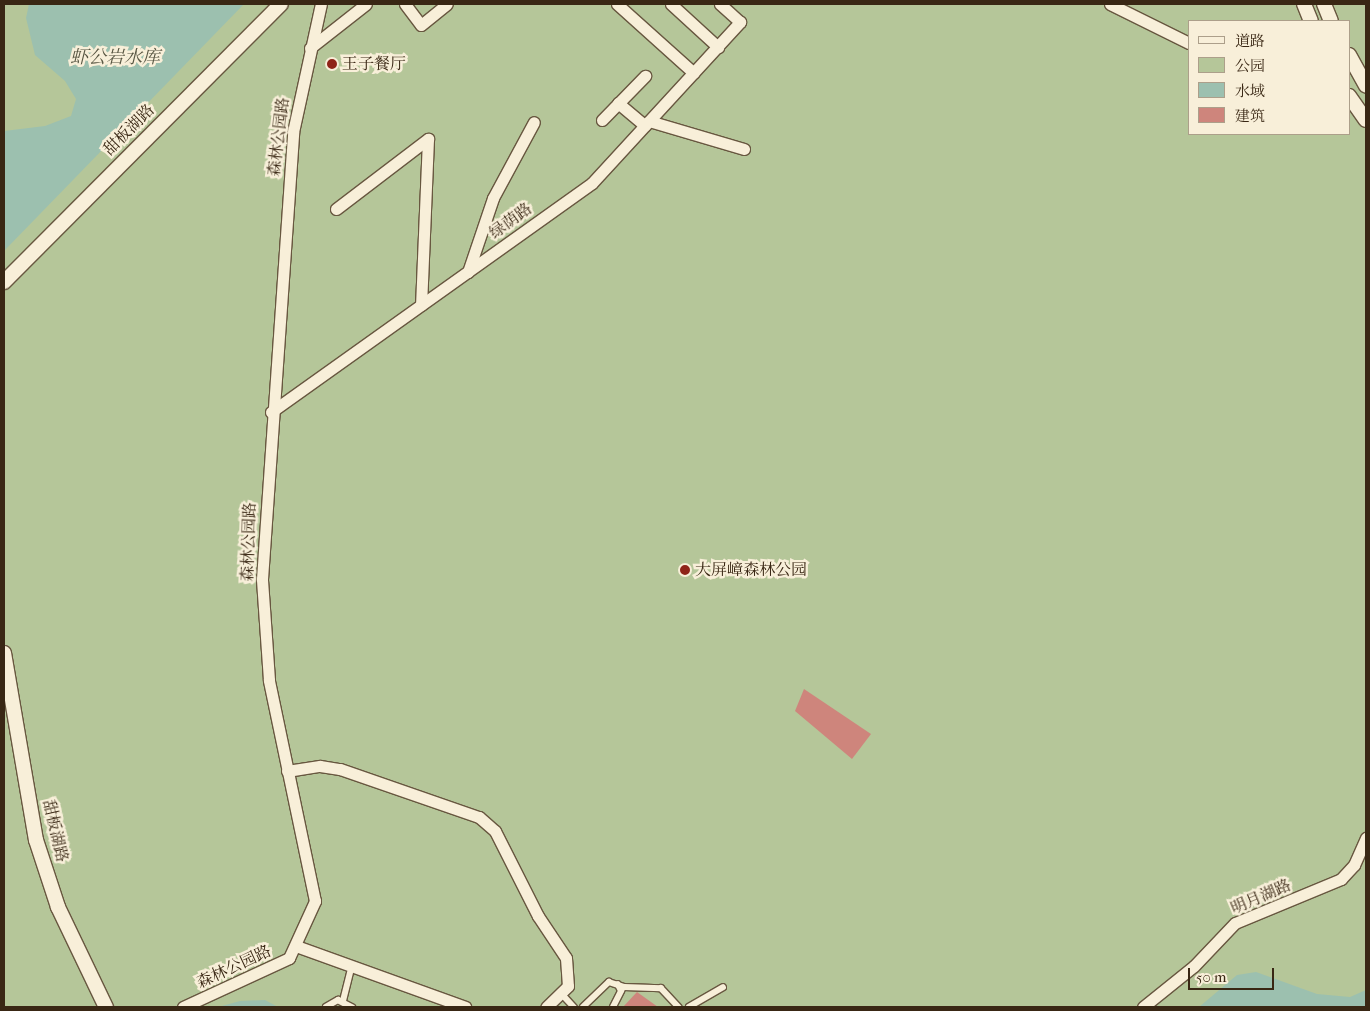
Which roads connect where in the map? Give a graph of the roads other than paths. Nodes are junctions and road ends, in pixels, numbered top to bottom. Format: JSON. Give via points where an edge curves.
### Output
{"nodes":[{"id":1,"x":281,"y":4,"type":"edge"},
{"id":2,"x":321,"y":4,"type":"edge"},
{"id":3,"x":366,"y":4,"type":"edge"},
{"id":4,"x":404,"y":4,"type":"edge"},
{"id":5,"x":447,"y":4,"type":"edge"},
{"id":6,"x":617,"y":4,"type":"edge"},
{"id":7,"x":671,"y":4,"type":"edge"},
{"id":8,"x":720,"y":4,"type":"edge"},
{"id":9,"x":1110,"y":4,"type":"edge"},
{"id":10,"x":1304,"y":4,"type":"edge"},
{"id":11,"x":1324,"y":4,"type":"edge"},
{"id":12,"x":1311,"y":20,"type":"edge"},
{"id":13,"x":1331,"y":20,"type":"edge"},
{"id":14,"x":1188,"y":43,"type":"edge"},
{"id":15,"x":718,"y":47,"type":"junction"},
{"id":16,"x":310,"y":48,"type":"junction"},
{"id":17,"x":1350,"y":57,"type":"edge"},
{"id":18,"x":694,"y":73,"type":"junction"},
{"id":19,"x":645,"y":76,"type":"dead end"},
{"id":20,"x":1366,"y":86,"type":"edge"},
{"id":21,"x":1350,"y":97,"type":"edge"},
{"id":22,"x":618,"y":103,"type":"junction"},
{"id":23,"x":602,"y":120,"type":"dead end"},
{"id":24,"x":1366,"y":120,"type":"edge"},
{"id":25,"x":534,"y":122,"type":"dead end"},
{"id":26,"x":647,"y":124,"type":"junction"},
{"id":27,"x":744,"y":149,"type":"dead end"},
{"id":28,"x":336,"y":209,"type":"dead end"},
{"id":29,"x":468,"y":272,"type":"junction"},
{"id":30,"x":4,"y":282,"type":"edge"},
{"id":31,"x":421,"y":305,"type":"junction"},
{"id":32,"x":272,"y":412,"type":"junction"},
{"id":33,"x":4,"y":653,"type":"edge"},
{"id":34,"x":287,"y":771,"type":"junction"},
{"id":35,"x":1366,"y":838,"type":"edge"},
{"id":36,"x":296,"y":946,"type":"junction"},
{"id":37,"x":352,"y":966,"type":"junction"},
{"id":38,"x":618,"y":985,"type":"junction"},
{"id":39,"x":724,"y":988,"type":"dead end"},
{"id":40,"x":561,"y":993,"type":"junction"},
{"id":41,"x":343,"y":1001,"type":"junction"},
{"id":42,"x":106,"y":1007,"type":"edge"},
{"id":43,"x":183,"y":1007,"type":"edge"},
{"id":44,"x":326,"y":1007,"type":"edge"},
{"id":45,"x":352,"y":1007,"type":"edge"},
{"id":46,"x":465,"y":1007,"type":"edge"},
{"id":47,"x":546,"y":1007,"type":"edge"},
{"id":48,"x":574,"y":1007,"type":"edge"},
{"id":49,"x":583,"y":1007,"type":"edge"},
{"id":50,"x":613,"y":1007,"type":"edge"},
{"id":51,"x":679,"y":1007,"type":"edge"},
{"id":52,"x":689,"y":1007,"type":"edge"},
{"id":53,"x":1143,"y":1007,"type":"edge"}],
"edges":[{"from":1,"to":30,"type":"street","name":"甜板湖路"},
{"from":2,"to":16,"type":"street","name":"森林公园路"},
{"from":3,"to":16,"type":"street"},
{"from":4,"to":5,"type":"street","via":[[421,25]]},
{"from":6,"to":18,"type":"street"},
{"from":7,"to":15,"type":"street"},
{"from":8,"to":15,"type":"street","name":"绿荫路","via":[[740,22]]},
{"from":9,"to":14,"type":"street"},
{"from":10,"to":12,"type":"street"},
{"from":11,"to":13,"type":"street"},
{"from":15,"to":18,"type":"street","name":"绿荫路"},
{"from":16,"to":32,"type":"street","name":"森林公园路","via":[[293,132]]},
{"from":17,"to":20,"type":"street"},
{"from":18,"to":26,"type":"street","name":"绿荫路"},
{"from":19,"to":22,"type":"street"},
{"from":21,"to":24,"type":"street"},
{"from":22,"to":23,"type":"street"},
{"from":22,"to":26,"type":"street"},
{"from":25,"to":29,"type":"street","via":[[493,198]]},
{"from":26,"to":27,"type":"street"},
{"from":26,"to":29,"type":"street","name":"绿荫路","via":[[592,183]]},
{"from":28,"to":31,"type":"street","via":[[428,139]]},
{"from":29,"to":31,"type":"street","name":"绿荫路"},
{"from":31,"to":32,"type":"street","name":"绿荫路"},
{"from":32,"to":34,"type":"street","name":"森林公园路","via":[[262,579],[269,680]]},
{"from":33,"to":42,"type":"street","name":"甜板湖路","via":[[36,840],[58,907]]},
{"from":34,"to":36,"type":"street","name":"森林公园路","via":[[315,902]]},
{"from":34,"to":40,"type":"street","via":[[320,766],[340,768],[480,817],[495,831],[538,916],[566,958],[568,986]]},
{"from":35,"to":53,"type":"street","name":"明月湖路","via":[[1354,865],[1341,879],[1235,923],[1194,966]]},
{"from":36,"to":37,"type":"street"},
{"from":36,"to":43,"type":"street","name":"森林公园路","via":[[289,958]]},
{"from":37,"to":41,"type":"lane"},
{"from":37,"to":46,"type":"street"},
{"from":38,"to":49,"type":"lane","via":[[609,982]]},
{"from":38,"to":50,"type":"lane","via":[[621,991]]},
{"from":38,"to":51,"type":"lane","via":[[661,988]]},
{"from":39,"to":52,"type":"lane"},
{"from":40,"to":47,"type":"street"},
{"from":40,"to":48,"type":"lane"},
{"from":41,"to":44,"type":"lane"},
{"from":41,"to":45,"type":"lane"}]}
